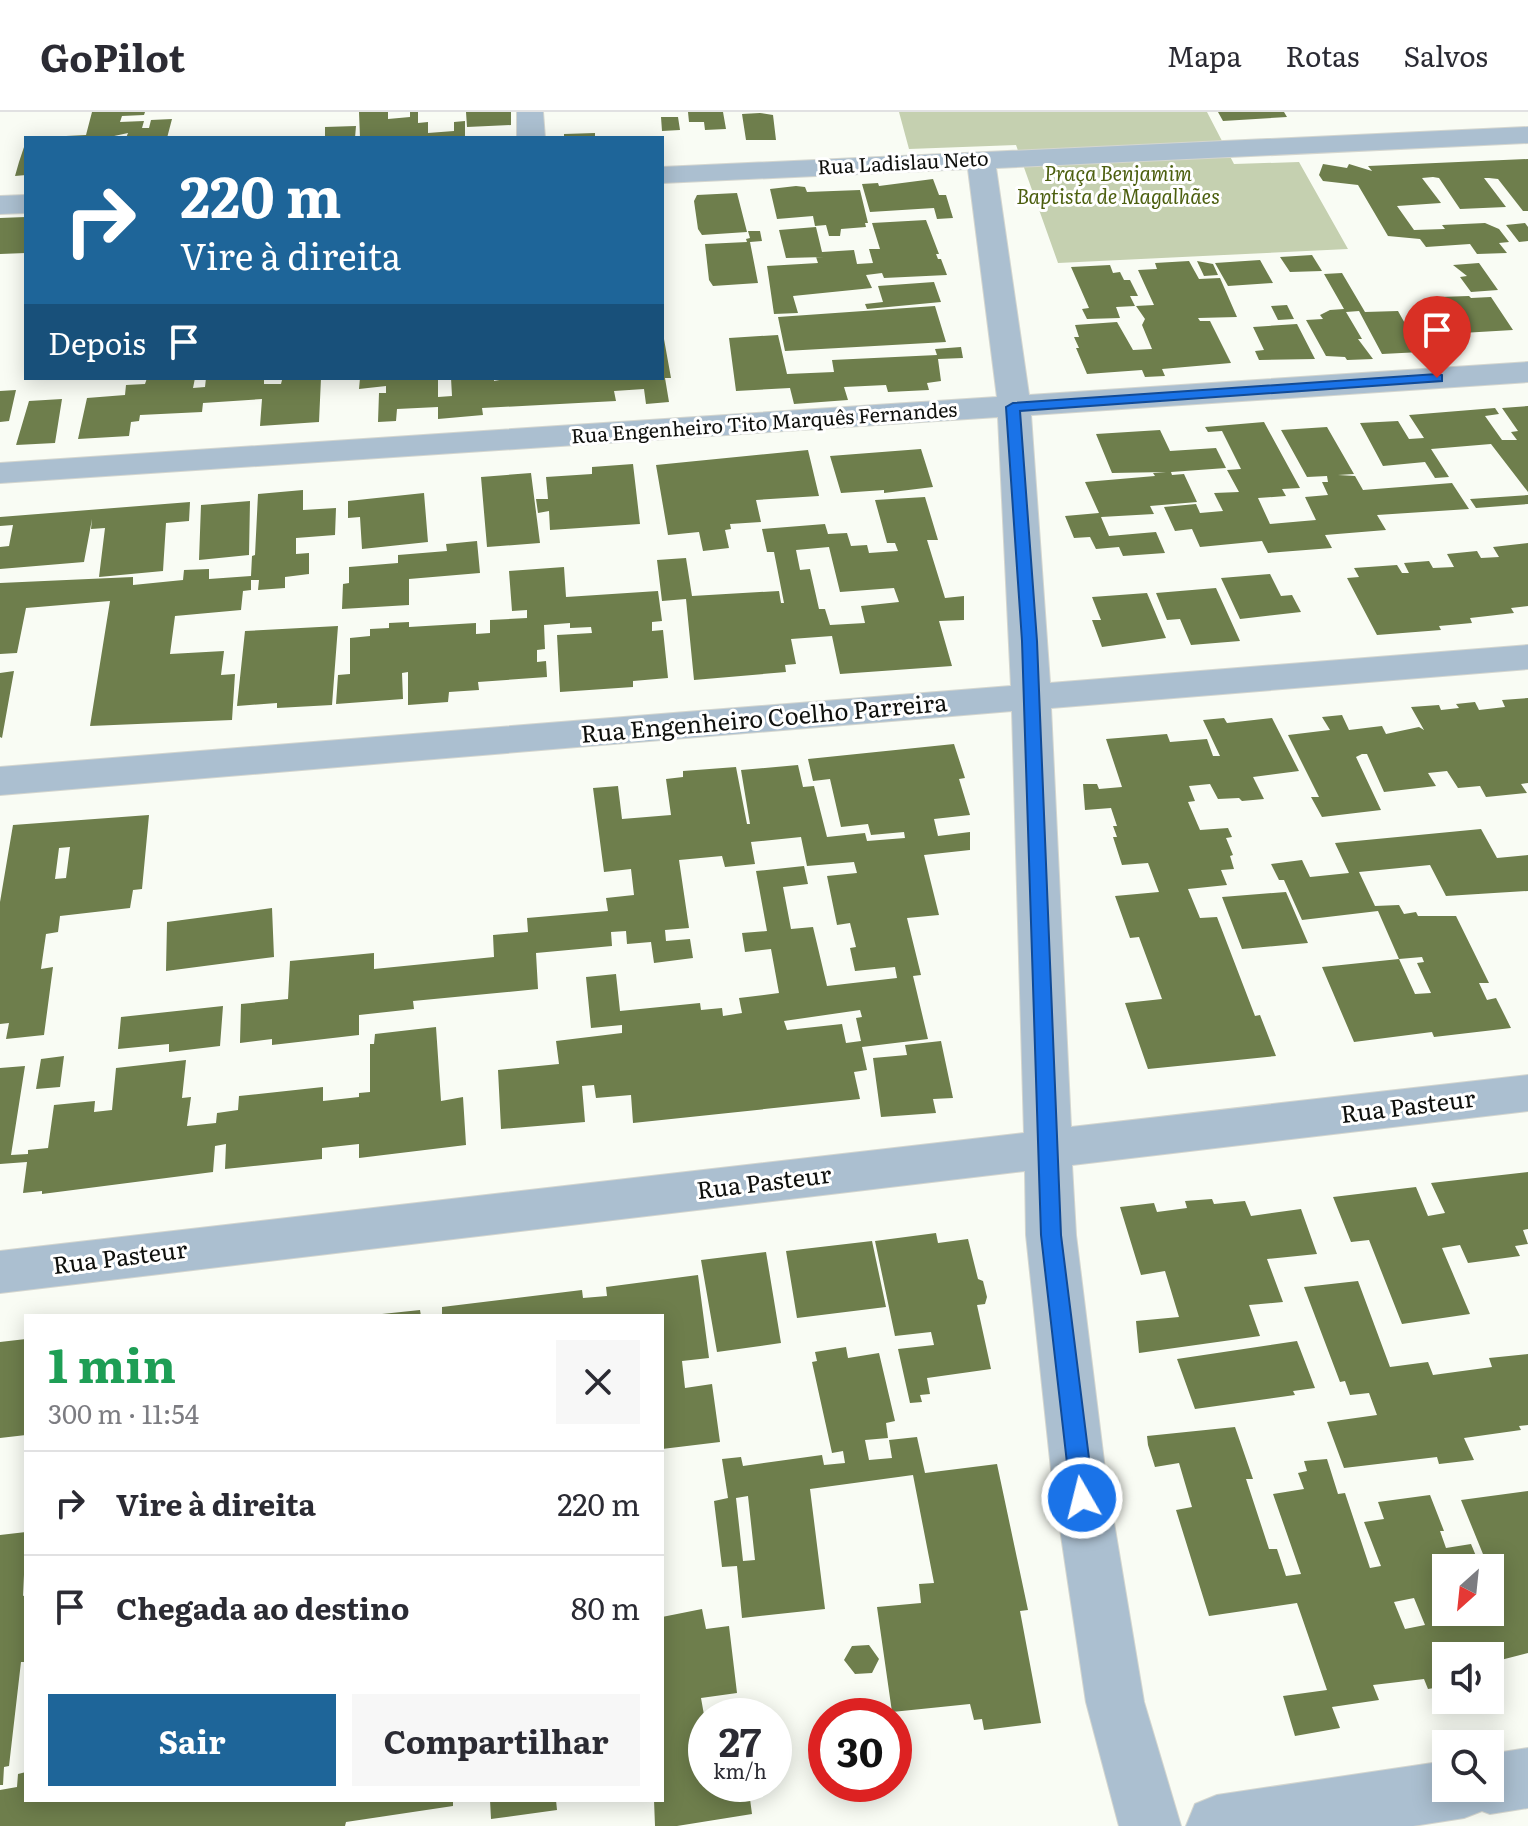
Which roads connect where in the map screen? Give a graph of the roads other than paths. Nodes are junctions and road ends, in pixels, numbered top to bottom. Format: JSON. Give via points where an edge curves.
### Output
{"nodes":[{"id":1,"x":530,"y":112,"type":"edge"},
{"id":2,"x":1528,"y":135,"type":"edge"},
{"id":3,"x":531,"y":136,"type":"edge"},
{"id":4,"x":981,"y":160,"type":"junction"},
{"id":5,"x":664,"y":175,"type":"edge"},
{"id":6,"x":24,"y":204,"type":"edge"},
{"id":7,"x":0,"y":205,"type":"edge"},
{"id":8,"x":1528,"y":372,"type":"edge"},
{"id":9,"x":1013,"y":407,"type":"junction"},
{"id":10,"x":0,"y":473,"type":"edge"},
{"id":11,"x":1528,"y":657,"type":"edge"},
{"id":12,"x":1032,"y":697,"type":"junction"},
{"id":13,"x":0,"y":781,"type":"edge"},
{"id":14,"x":1528,"y":1093,"type":"edge"},
{"id":15,"x":1047,"y":1150,"type":"junction"},
{"id":16,"x":0,"y":1272,"type":"edge"},
{"id":17,"x":1528,"y":1778,"type":"edge"},
{"id":18,"x":1504,"y":1782,"type":"edge"},
{"id":19,"x":1432,"y":1793,"type":"edge"},
{"id":20,"x":1150,"y":1826,"type":"edge"},
{"id":21,"x":1217,"y":1826,"type":"edge"}],
"edges":[{"from":1,"to":3,"type":"street"},
{"from":2,"to":4,"type":"street","name":"Rua Ladislau Neto"},
{"from":4,"to":5,"type":"street","name":"Rua Ladislau Neto"},
{"from":4,"to":9,"type":"street"},
{"from":6,"to":7,"type":"street"},
{"from":8,"to":9,"type":"street","name":"Rua Engenheiro Tito Marquês Fernandes"},
{"from":9,"to":10,"type":"street","name":"Rua Engenheiro Tito Marquês Fernandes"},
{"from":9,"to":12,"type":"street"},
{"from":11,"to":12,"type":"street","name":"Rua Engenheiro Coelho Parreira"},
{"from":12,"to":13,"type":"street","name":"Rua Engenheiro Coelho Parreira"},
{"from":12,"to":15,"type":"street"},
{"from":14,"to":15,"type":"street","name":"Rua Pasteur"},
{"from":15,"to":16,"type":"street","name":"Rua Pasteur"},
{"from":15,"to":20,"type":"street","via":[[1051,1235],[1078,1469],[1115,1702]]},
{"from":17,"to":18,"type":"street"},
{"from":19,"to":21,"type":"street"}]}
